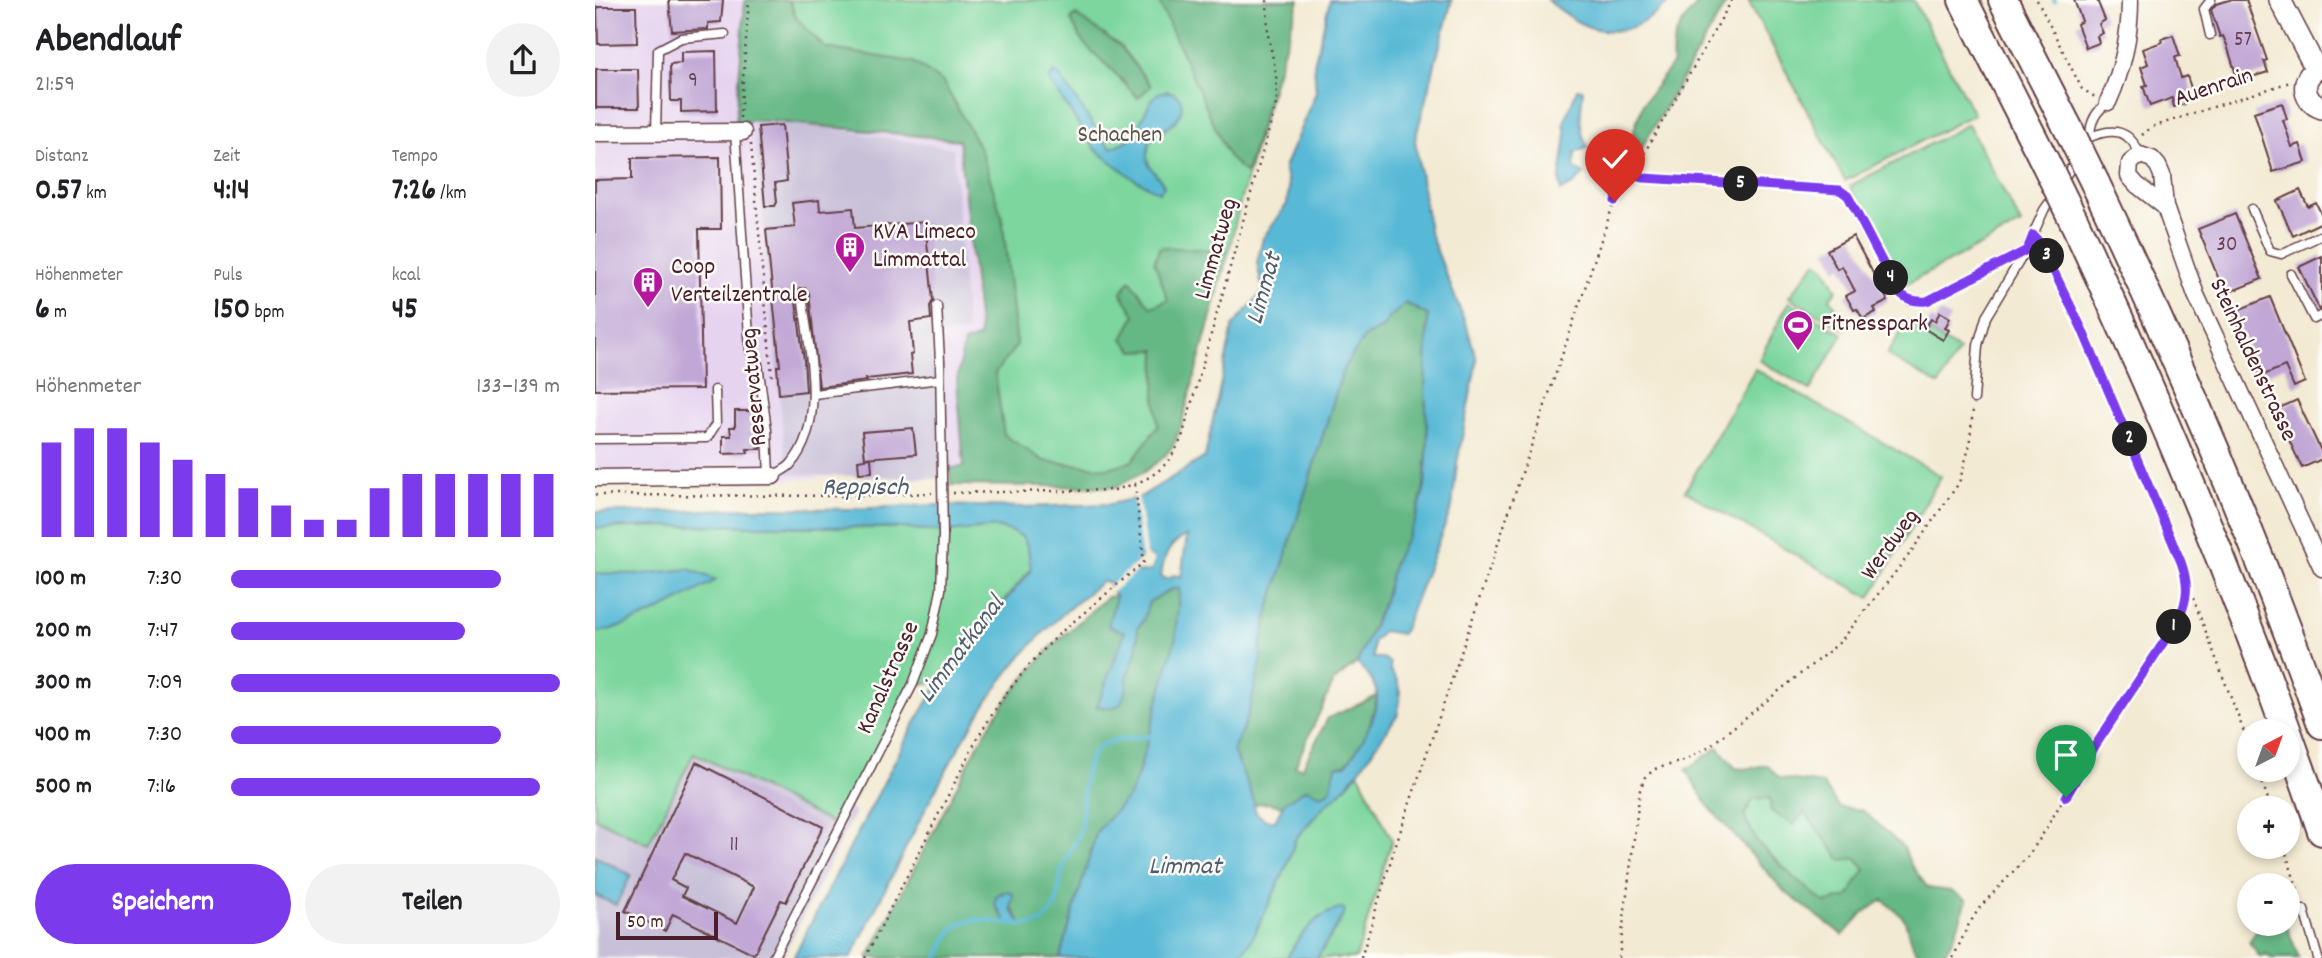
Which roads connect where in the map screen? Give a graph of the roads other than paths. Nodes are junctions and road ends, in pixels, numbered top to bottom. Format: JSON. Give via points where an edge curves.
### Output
{"nodes":[{"id":1,"x":1963,"y":0,"type":"edge"},
{"id":2,"x":2003,"y":0,"type":"edge"},
{"id":3,"x":2130,"y":0,"type":"edge"},
{"id":4,"x":2211,"y":0,"type":"edge"},
{"id":5,"x":2286,"y":3,"type":"edge"},
{"id":6,"x":725,"y":34,"type":"dead end"},
{"id":7,"x":2210,"y":34,"type":"dead end"},
{"id":8,"x":2319,"y":68,"type":"edge"},
{"id":9,"x":2108,"y":102,"type":"joint"},
{"id":10,"x":2322,"y":108,"type":"edge"},
{"id":11,"x":2078,"y":131,"type":"junction"},
{"id":12,"x":656,"y":132,"type":"junction"},
{"id":13,"x":742,"y":132,"type":"joint"},
{"id":14,"x":595,"y":133,"type":"edge"},
{"id":15,"x":2140,"y":155,"type":"junction"},
{"id":16,"x":2165,"y":207,"type":"junction"},
{"id":17,"x":2252,"y":209,"type":"dead end"},
{"id":18,"x":2322,"y":235,"type":"edge"},
{"id":19,"x":2027,"y":250,"type":"junction"},
{"id":20,"x":2291,"y":274,"type":"dead end"},
{"id":21,"x":1897,"y":290,"type":"road end"},
{"id":22,"x":802,"y":294,"type":"dead end"},
{"id":23,"x":937,"y":306,"type":"dead end"},
{"id":24,"x":2322,"y":315,"type":"edge"},
{"id":25,"x":940,"y":379,"type":"junction"},
{"id":26,"x":715,"y":390,"type":"dead end"},
{"id":27,"x":814,"y":394,"type":"junction"},
{"id":28,"x":1974,"y":399,"type":"road end"},
{"id":29,"x":595,"y":439,"type":"edge"},
{"id":30,"x":771,"y":476,"type":"junction"},
{"id":31,"x":595,"y":478,"type":"edge"},
{"id":32,"x":2322,"y":568,"type":"edge"},
{"id":33,"x":2322,"y":724,"type":"edge"},
{"id":34,"x":2322,"y":831,"type":"edge"},
{"id":35,"x":2304,"y":910,"type":"road end"},
{"id":36,"x":773,"y":958,"type":"edge"},
{"id":37,"x":2318,"y":958,"type":"edge"}],
"edges":[{"from":1,"to":34,"type":"highway","bridge":true,"via":[[2142,369],[2211,531]]},
{"from":2,"to":11,"type":"highway"},
{"from":3,"to":9,"type":"street","via":[[2127,44]]},
{"from":4,"to":7,"type":"lane","via":[[2204,9]]},
{"from":5,"to":8,"type":"main road"},
{"from":6,"to":12,"type":"lane","via":[[681,38],[659,50]]},
{"from":8,"to":10,"type":"main road","via":[[2307,78],[2305,91],[2311,102]]},
{"from":9,"to":11,"type":"lane","via":[[2090,125]]},
{"from":11,"to":15,"type":"lane","via":[[2119,132],[2134,142]]},
{"from":11,"to":19,"type":"lane"},
{"from":11,"to":33,"type":"highway","bridge":true,"via":[[2095,183],[2219,458]]},
{"from":12,"to":13,"type":"street"},
{"from":12,"to":14,"type":"street"},
{"from":13,"to":30,"type":"lane","via":[[750,350],[758,364]]},
{"from":15,"to":16,"type":"street","name":"Steinhaldenstrasse","via":[[2158,166]]},
{"from":15,"to":16,"type":"street","via":[[2130,163],[2129,176]]},
{"from":16,"to":32,"type":"street","name":"Steinhaldenstrasse","via":[[2201,308]]},
{"from":17,"to":18,"type":"lane","via":[[2275,254]]},
{"from":19,"to":21,"type":"lane","via":[[1927,301],[1909,300]]},
{"from":19,"to":28,"type":"lane","via":[[1986,317],[1978,345]]},
{"from":20,"to":24,"type":"lane","via":[[2314,318]]},
{"from":22,"to":27,"type":"lane"},
{"from":23,"to":25,"type":"lane","name":"Kanalstrasse"},
{"from":25,"to":27,"type":"lane"},
{"from":25,"to":36,"type":"lane","name":"Kanalstrasse","via":[[943,536],[941,590],[932,635],[913,684]]},
{"from":26,"to":29,"type":"lane","via":[[716,424],[707,438]]},
{"from":27,"to":30,"type":"lane","via":[[801,448],[790,465]]},
{"from":30,"to":31,"type":"street"},
{"from":35,"to":37,"type":"lane"}]}
